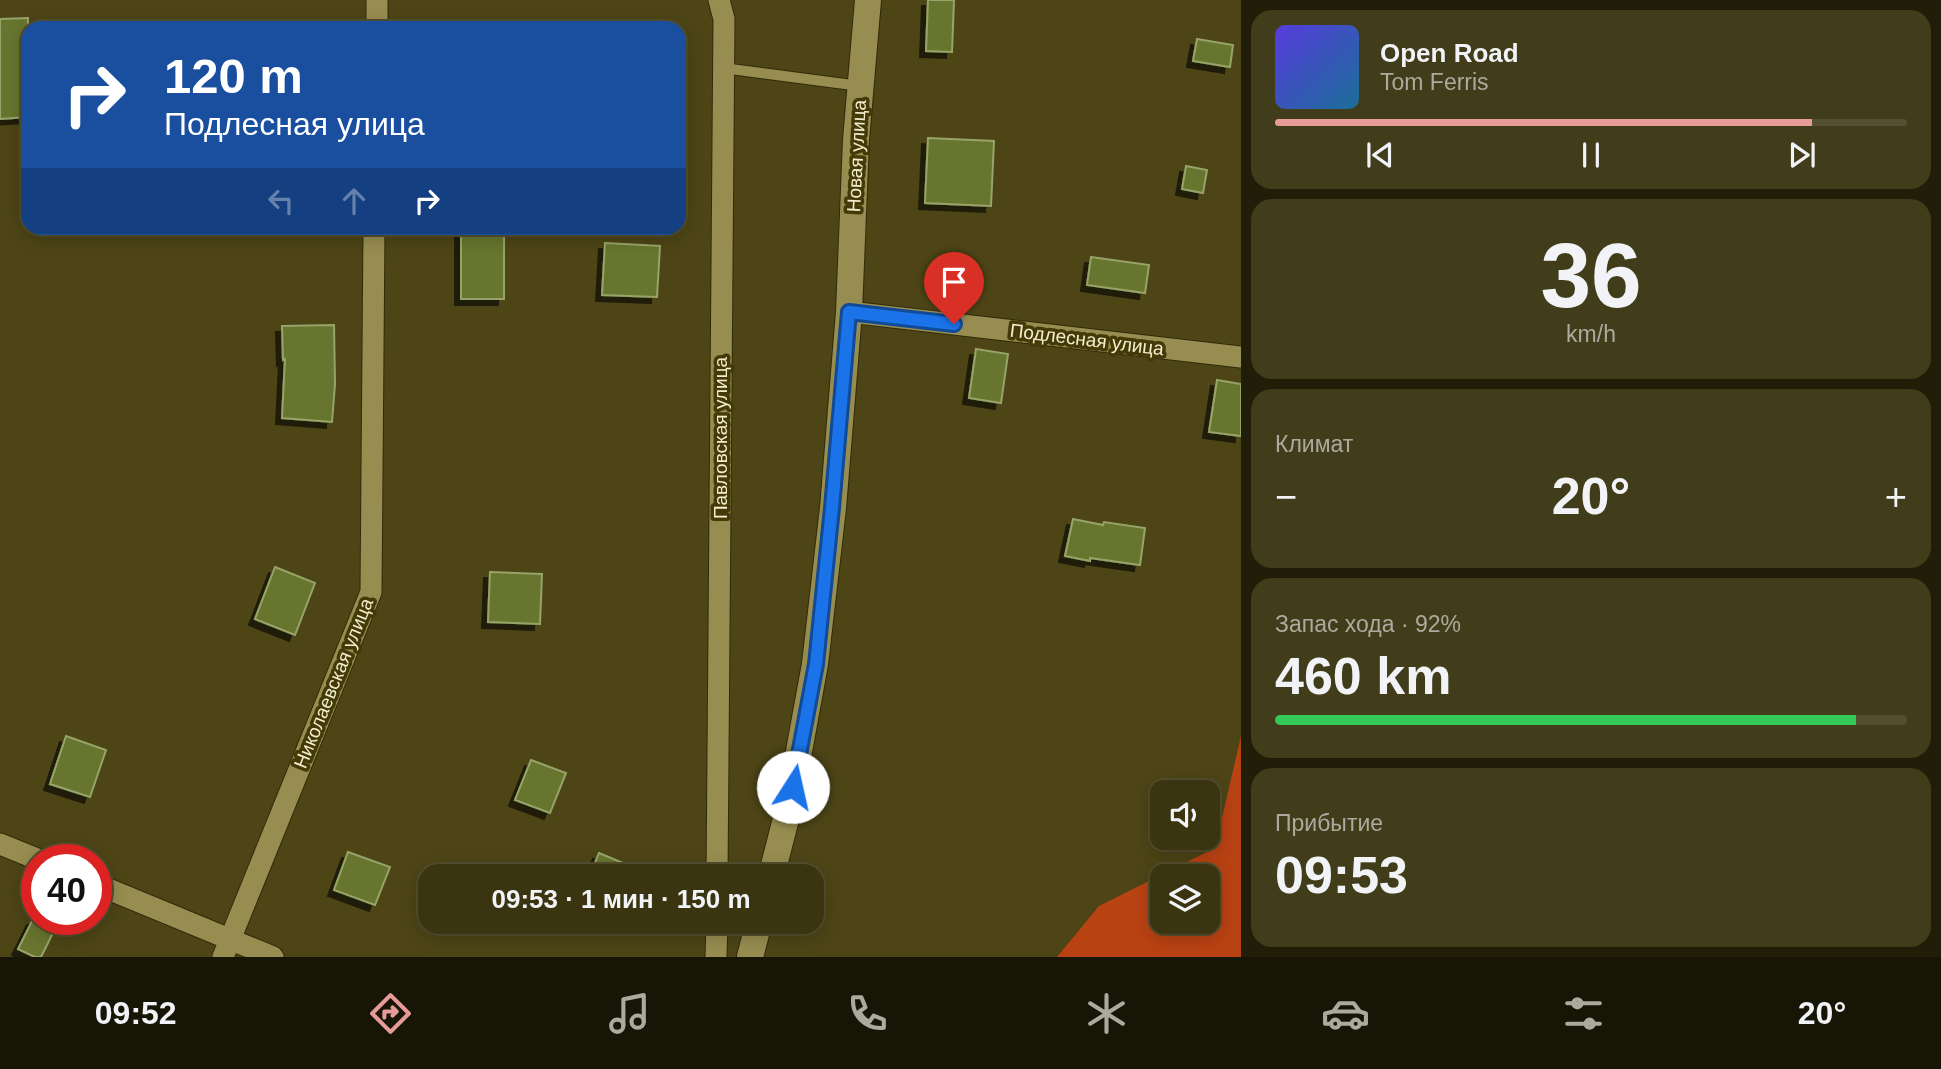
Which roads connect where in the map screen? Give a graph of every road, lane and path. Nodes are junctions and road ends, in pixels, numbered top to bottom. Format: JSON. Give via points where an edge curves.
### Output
{"nodes":[{"id":1,"x":377,"y":0,"type":"edge"},
{"id":2,"x":719,"y":0,"type":"edge"},
{"id":3,"x":868,"y":0,"type":"edge"},
{"id":4,"x":377,"y":21,"type":"edge"},
{"id":5,"x":723,"y":68,"type":"junction"},
{"id":6,"x":860,"y":86,"type":"junction"},
{"id":7,"x":374,"y":235,"type":"edge"},
{"id":8,"x":849,"y":312,"type":"junction"},
{"id":9,"x":1241,"y":357,"type":"edge"},
{"id":10,"x":0,"y":844,"type":"edge"},
{"id":11,"x":21,"y":853,"type":"edge"},
{"id":12,"x":717,"y":864,"type":"edge"},
{"id":13,"x":774,"y":864,"type":"edge"},
{"id":14,"x":112,"y":892,"type":"edge"},
{"id":15,"x":717,"y":934,"type":"edge"},
{"id":16,"x":756,"y":934,"type":"edge"},
{"id":17,"x":226,"y":949,"type":"edge"},
{"id":18,"x":273,"y":957,"type":"edge"},
{"id":19,"x":716,"y":957,"type":"edge"},
{"id":20,"x":750,"y":957,"type":"edge"}],
"edges":[{"from":1,"to":4,"type":"street"},
{"from":2,"to":5,"type":"street","name":"Павловская улица","via":[[724,19]]},
{"from":3,"to":6,"type":"street","name":"Новая улица"},
{"from":5,"to":6,"type":"lane"},
{"from":5,"to":12,"type":"street","name":"Павловская улица"},
{"from":6,"to":8,"type":"street","name":"Новая улица"},
{"from":7,"to":17,"type":"street","name":"Николаевская улица","via":[[371,592]]},
{"from":8,"to":9,"type":"street","name":"Подлесная улица"},
{"from":8,"to":13,"type":"street","name":"Новая улица","via":[[816,664]]},
{"from":10,"to":11,"type":"street"},
{"from":14,"to":17,"type":"street"},
{"from":15,"to":19,"type":"street"},
{"from":16,"to":20,"type":"street"},
{"from":17,"to":18,"type":"street"}]}
